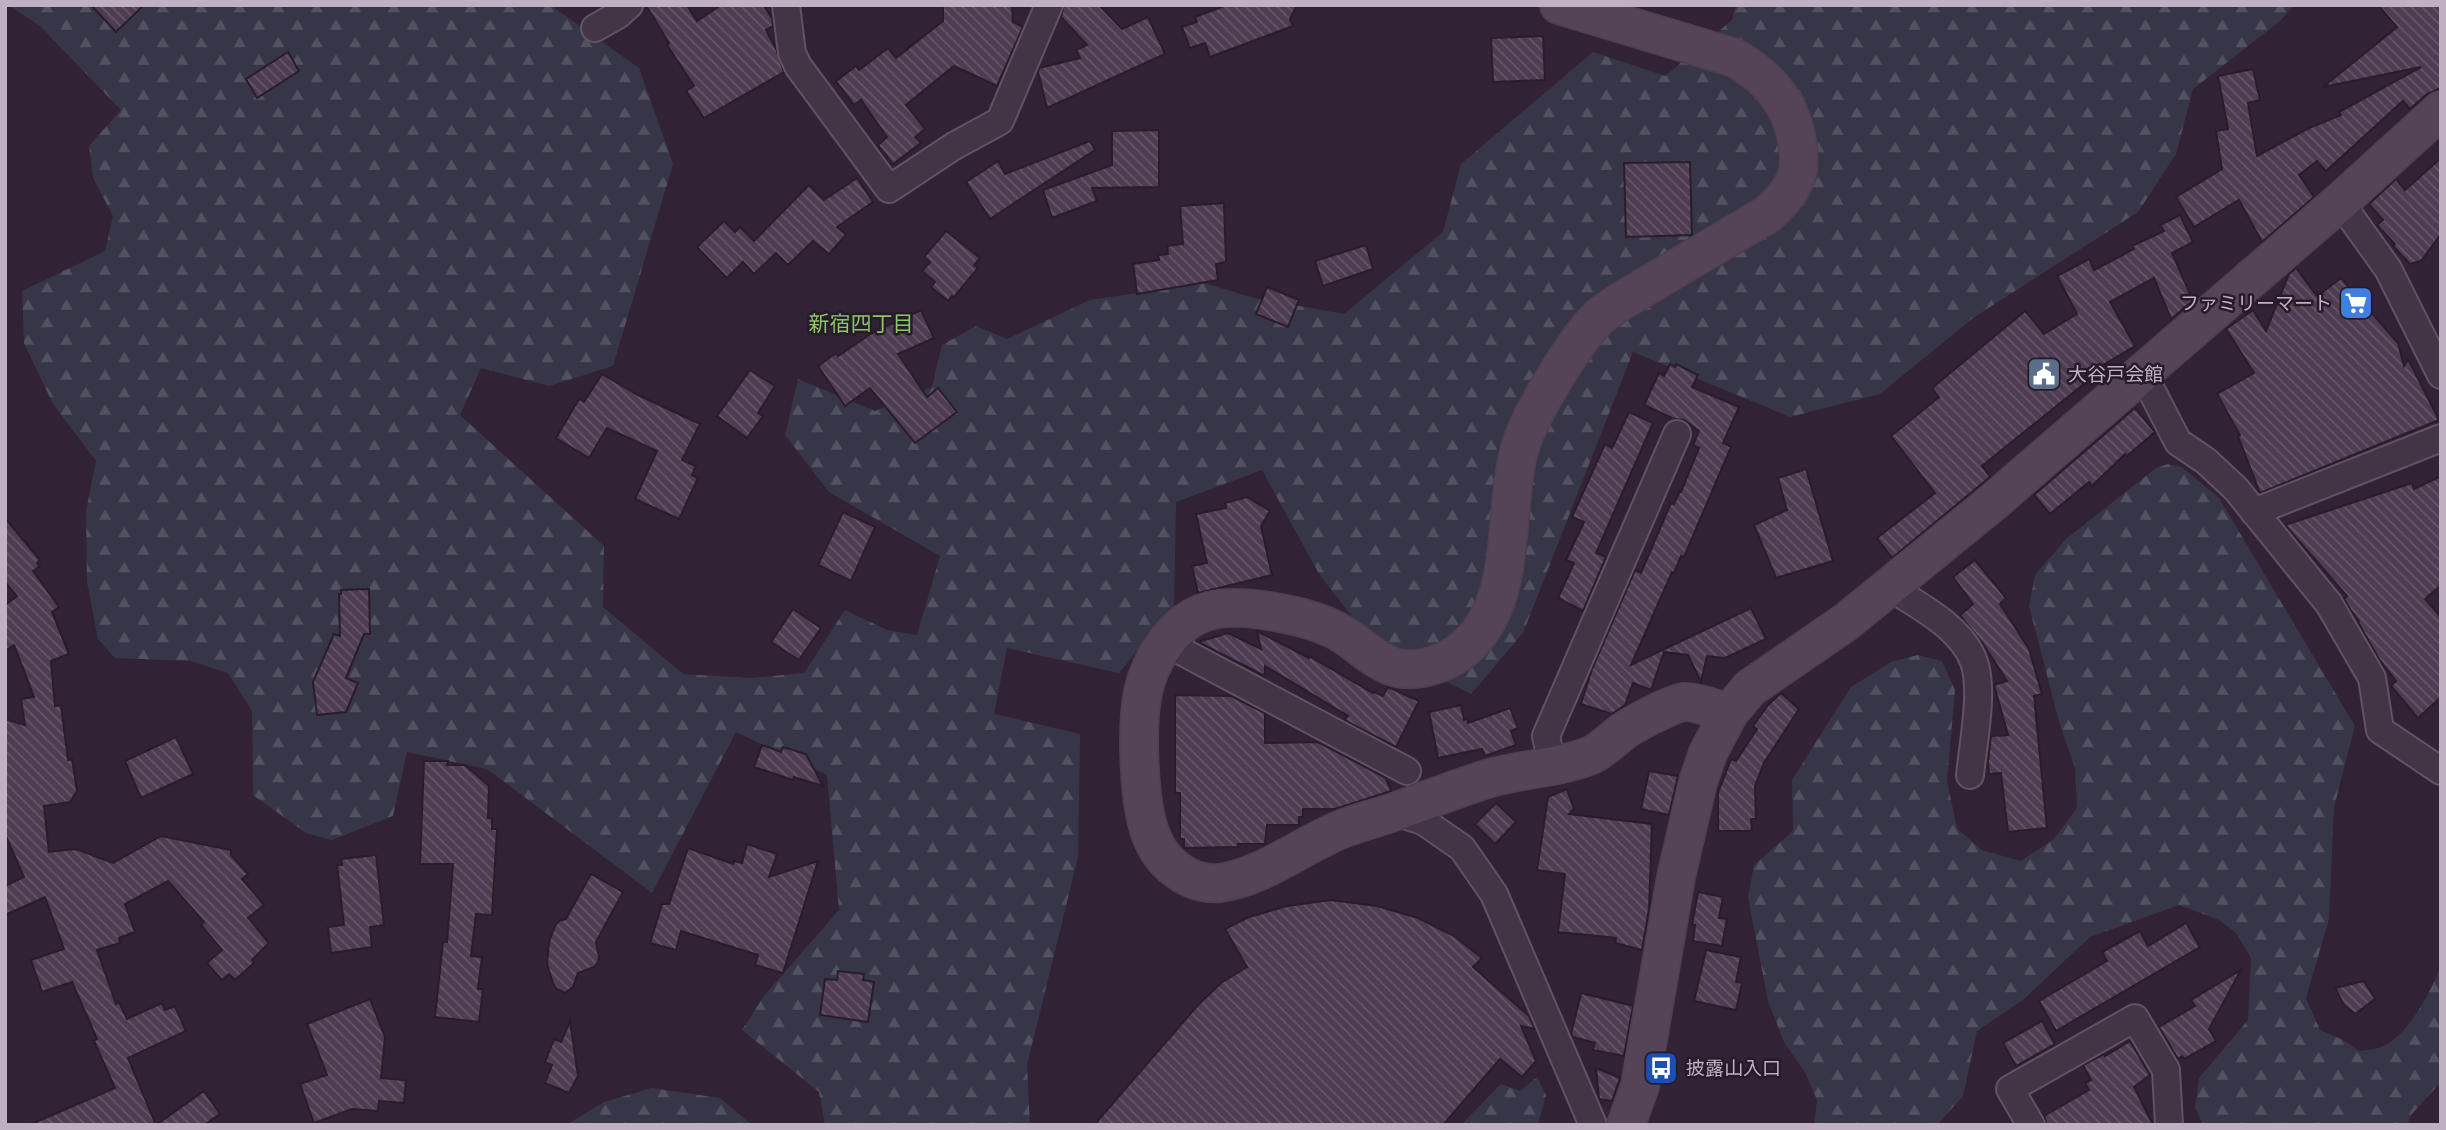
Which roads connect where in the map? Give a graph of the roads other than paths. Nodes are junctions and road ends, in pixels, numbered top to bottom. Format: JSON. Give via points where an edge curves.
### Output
{"nodes":[{"id":1,"x":629,"y":5,"type":"edge"},
{"id":2,"x":786,"y":5,"type":"edge"},
{"id":3,"x":1049,"y":5,"type":"edge"},
{"id":4,"x":1559,"y":5,"type":"edge"},
{"id":5,"x":595,"y":28,"type":"dead end"},
{"id":6,"x":2441,"y":110,"type":"edge"},
{"id":7,"x":2340,"y":202,"type":"junction"},
{"id":8,"x":2142,"y":372,"type":"junction"},
{"id":9,"x":2441,"y":374,"type":"edge"},
{"id":10,"x":1677,"y":434,"type":"dead end"},
{"id":11,"x":2441,"y":438,"type":"edge"},
{"id":12,"x":2253,"y":512,"type":"junction"},
{"id":13,"x":1890,"y":587,"type":"junction"},
{"id":14,"x":1166,"y":643,"type":"junction"},
{"id":15,"x":1729,"y":713,"type":"junction"},
{"id":16,"x":1552,"y":764,"type":"junction"},
{"id":17,"x":1407,"y":771,"type":"dead end"},
{"id":18,"x":2441,"y":771,"type":"edge"},
{"id":19,"x":1970,"y":775,"type":"dead end"},
{"id":20,"x":1394,"y":812,"type":"junction"},
{"id":21,"x":1593,"y":1125,"type":"edge"},
{"id":22,"x":1626,"y":1125,"type":"edge"},
{"id":23,"x":2031,"y":1125,"type":"edge"},
{"id":24,"x":2169,"y":1125,"type":"edge"}],
"edges":[{"from":1,"to":5,"type":"street"},
{"from":2,"to":3,"type":"street","via":[[798,66],[889,189],[1000,121]]},
{"from":4,"to":14,"type":"street","via":[[1735,58],[1756,70],[1787,107],[1796,130],[1796,178],[1785,198],[1768,215],[1618,303],[1598,318],[1576,347],[1522,438],[1508,513],[1504,569],[1494,608],[1480,633],[1457,654],[1411,670],[1390,666],[1335,629],[1300,616],[1236,609],[1209,610],[1178,629]]},
{"from":6,"to":7,"type":"street"},
{"from":7,"to":8,"type":"street"},
{"from":7,"to":9,"type":"street","via":[[2388,269]]},
{"from":8,"to":12,"type":"street","via":[[2178,442],[2206,461]]},
{"from":8,"to":13,"type":"street"},
{"from":10,"to":16,"type":"street","via":[[1546,736]]},
{"from":11,"to":12,"type":"street"},
{"from":12,"to":18,"type":"street","via":[[2329,604],[2372,678],[2380,730]]},
{"from":13,"to":15,"type":"street","via":[[1750,688]]},
{"from":13,"to":19,"type":"street","via":[[1946,625],[1974,660],[1978,687]]},
{"from":14,"to":17,"type":"street"},
{"from":14,"to":20,"type":"street","via":[[1146,679],[1141,704],[1143,800],[1154,844],[1190,880],[1219,883],[1250,874],[1340,829]]},
{"from":15,"to":16,"type":"street","via":[[1684,702],[1633,724],[1591,755]]},
{"from":15,"to":22,"type":"street","via":[[1698,782],[1676,877],[1640,1086]]},
{"from":16,"to":20,"type":"street","via":[[1492,778]]},
{"from":20,"to":21,"type":"street","via":[[1423,821],[1462,848],[1494,894]]},
{"from":23,"to":24,"type":"street","via":[[2010,1089],[2135,1018],[2166,1070]]}]}
